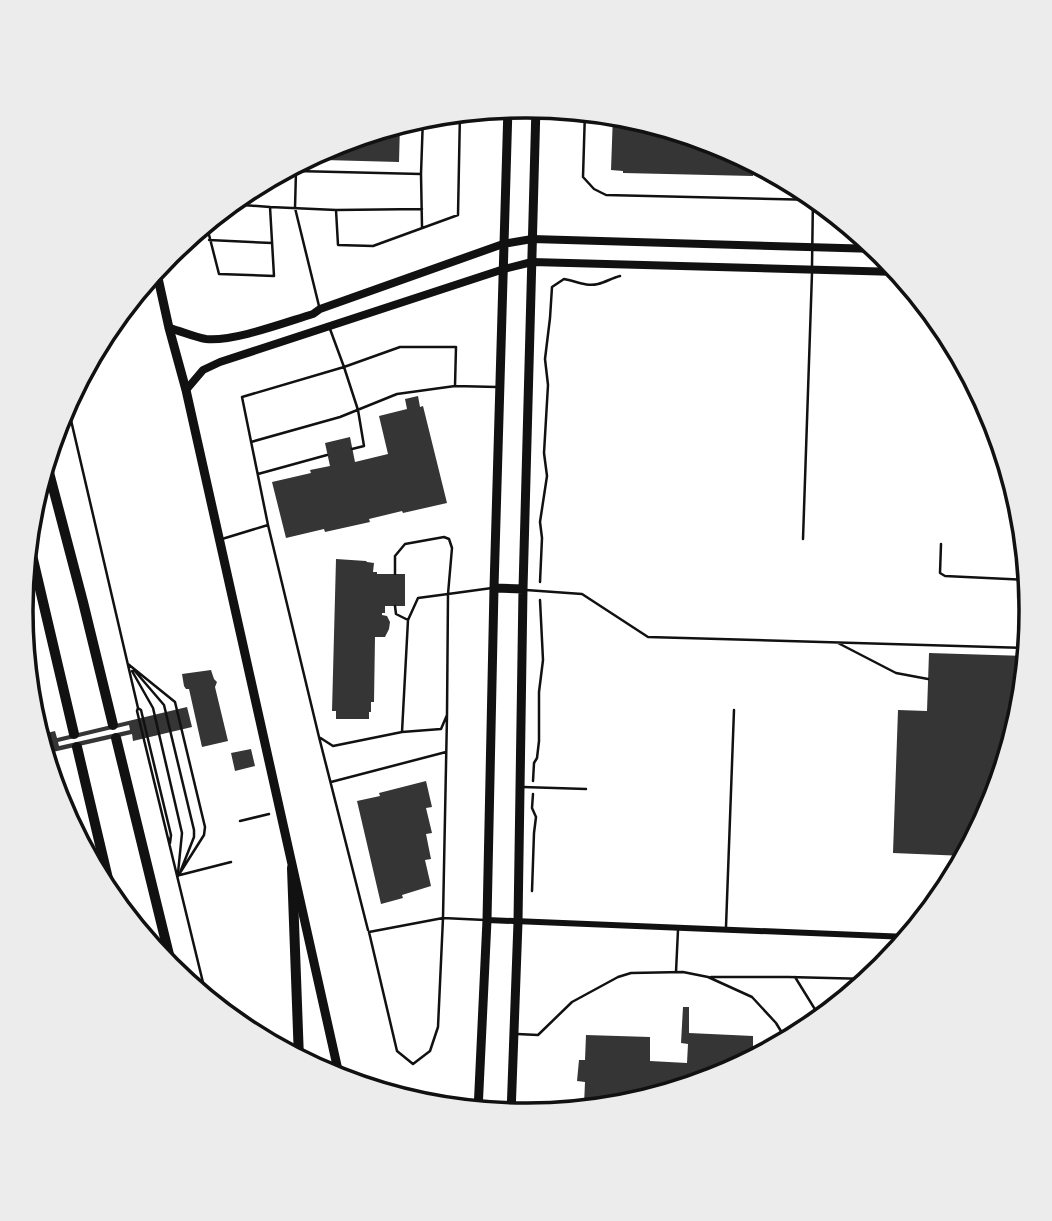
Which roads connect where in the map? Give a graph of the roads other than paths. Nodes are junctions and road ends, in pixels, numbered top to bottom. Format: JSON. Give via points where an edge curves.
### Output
{"nodes":[{"id":1,"x":536,"y":118,"type":"edge"},
{"id":2,"x":508,"y":119,"type":"edge"},
{"id":3,"x":460,"y":122,"type":"edge"},
{"id":4,"x":585,"y":122,"type":"edge"},
{"id":5,"x":423,"y":129,"type":"edge"},
{"id":6,"x":304,"y":171,"type":"edge"},
{"id":7,"x":421,"y":174,"type":"junction"},
{"id":8,"x":296,"y":175,"type":"edge"},
{"id":9,"x":795,"y":198,"type":"edge"},
{"id":10,"x":246,"y":205,"type":"edge"},
{"id":11,"x":270,"y":207,"type":"junction"},
{"id":12,"x":295,"y":208,"type":"junction"},
{"id":13,"x":336,"y":209,"type":"junction"},
{"id":14,"x":422,"y":209,"type":"junction"},
{"id":15,"x":813,"y":210,"type":"edge"},
{"id":16,"x":422,"y":229,"type":"junction"},
{"id":17,"x":208,"y":234,"type":"edge"},
{"id":18,"x":532,"y":239,"type":"junction"},
{"id":19,"x":209,"y":240,"type":"junction"},
{"id":20,"x":272,"y":243,"type":"junction"},
{"id":21,"x":503,"y":244,"type":"junction"},
{"id":22,"x":812,"y":247,"type":"junction"},
{"id":23,"x":860,"y":248,"type":"edge"},
{"id":24,"x":532,"y":262,"type":"junction"},
{"id":25,"x":504,"y":269,"type":"junction"},
{"id":26,"x":812,"y":270,"type":"junction"},
{"id":27,"x":883,"y":272,"type":"edge"},
{"id":28,"x":159,"y":283,"type":"edge"},
{"id":29,"x":320,"y":309,"type":"junction"},
{"id":30,"x":329,"y":326,"type":"junction"},
{"id":31,"x":169,"y":328,"type":"junction"},
{"id":32,"x":344,"y":367,"type":"junction"},
{"id":33,"x":455,"y":386,"type":"junction"},
{"id":34,"x":500,"y":387,"type":"junction"},
{"id":35,"x":186,"y":390,"type":"junction"},
{"id":36,"x":358,"y":410,"type":"junction"},
{"id":37,"x":71,"y":421,"type":"edge"},
{"id":38,"x":251,"y":442,"type":"junction"},
{"id":39,"x":352,"y":449,"type":"dead end"},
{"id":40,"x":327,"y":455,"type":"dead end"},
{"id":41,"x":258,"y":474,"type":"junction"},
{"id":42,"x":51,"y":480,"type":"edge"},
{"id":43,"x":268,"y":525,"type":"junction"},
{"id":44,"x":219,"y":539,"type":"junction"},
{"id":45,"x":803,"y":539,"type":"dead end"},
{"id":46,"x":941,"y":544,"type":"dead end"},
{"id":47,"x":35,"y":567,"type":"edge"},
{"id":48,"x":395,"y":574,"type":"dead end"},
{"id":49,"x":1018,"y":580,"type":"edge"},
{"id":50,"x":494,"y":588,"type":"junction"},
{"id":51,"x":523,"y":589,"type":"junction"},
{"id":52,"x":448,"y":594,"type":"junction"},
{"id":53,"x":395,"y":606,"type":"dead end"},
{"id":54,"x":408,"y":620,"type":"junction"},
{"id":55,"x":837,"y":643,"type":"junction"},
{"id":56,"x":1018,"y":648,"type":"edge"},
{"id":57,"x":128,"y":664,"type":"junction"},
{"id":58,"x":928,"y":679,"type":"dead end"},
{"id":59,"x":734,"y":710,"type":"dead end"},
{"id":60,"x":447,"y":715,"type":"junction"},
{"id":61,"x":402,"y":732,"type":"junction"},
{"id":62,"x":319,"y":737,"type":"junction"},
{"id":63,"x":446,"y":752,"type":"junction"},
{"id":64,"x":331,"y":782,"type":"junction"},
{"id":65,"x":520,"y":787,"type":"junction"},
{"id":66,"x":586,"y":789,"type":"dead end"},
{"id":67,"x":269,"y":814,"type":"dead end"},
{"id":68,"x":240,"y":821,"type":"dead end"},
{"id":69,"x":231,"y":862,"type":"dead end"},
{"id":70,"x":105,"y":867,"type":"edge"},
{"id":71,"x":292,"y":868,"type":"junction"},
{"id":72,"x":178,"y":876,"type":"junction"},
{"id":73,"x":443,"y":918,"type":"junction"},
{"id":74,"x":487,"y":920,"type":"junction"},
{"id":75,"x":518,"y":922,"type":"junction"},
{"id":76,"x":678,"y":929,"type":"junction"},
{"id":77,"x":726,"y":930,"type":"junction"},
{"id":78,"x":369,"y":932,"type":"junction"},
{"id":79,"x":895,"y":936,"type":"edge"},
{"id":80,"x":167,"y":947,"type":"edge"},
{"id":81,"x":676,"y":972,"type":"junction"},
{"id":82,"x":708,"y":977,"type":"junction"},
{"id":83,"x":796,"y":977,"type":"junction"},
{"id":84,"x":854,"y":979,"type":"edge"},
{"id":85,"x":203,"y":983,"type":"edge"},
{"id":86,"x":815,"y":1009,"type":"edge"},
{"id":87,"x":781,"y":1031,"type":"edge"},
{"id":88,"x":514,"y":1034,"type":"junction"},
{"id":89,"x":299,"y":1047,"type":"edge"},
{"id":90,"x":337,"y":1066,"type":"edge"},
{"id":91,"x":478,"y":1101,"type":"edge"},
{"id":92,"x":511,"y":1103,"type":"edge"}],
"edges":[{"from":1,"to":18,"type":"main road"},
{"from":2,"to":21,"type":"main road"},
{"from":3,"to":16,"type":"lane","via":[[458,215]]},
{"from":4,"to":9,"type":"lane","via":[[583,177],[606,195]]},
{"from":5,"to":7,"type":"lane"},
{"from":6,"to":7,"type":"lane"},
{"from":7,"to":14,"type":"lane"},
{"from":8,"to":12,"type":"lane"},
{"from":10,"to":11,"type":"lane"},
{"from":11,"to":12,"type":"lane"},
{"from":11,"to":20,"type":"lane"},
{"from":12,"to":13,"type":"lane"},
{"from":12,"to":29,"type":"lane"},
{"from":13,"to":14,"type":"lane"},
{"from":13,"to":16,"type":"lane","via":[[338,245],[373,246]]},
{"from":14,"to":16,"type":"lane"},
{"from":15,"to":22,"type":"lane"},
{"from":17,"to":19,"type":"lane"},
{"from":18,"to":21,"type":"street"},
{"from":18,"to":22,"type":"street"},
{"from":18,"to":24,"type":"main road"},
{"from":19,"to":20,"type":"lane"},
{"from":19,"to":20,"type":"lane","via":[[219,274],[274,276]]},
{"from":21,"to":25,"type":"main road"},
{"from":21,"to":29,"type":"street"},
{"from":22,"to":23,"type":"street"},
{"from":22,"to":26,"type":"lane"},
{"from":24,"to":25,"type":"street"},
{"from":24,"to":26,"type":"street"},
{"from":24,"to":51,"type":"main road"},
{"from":25,"to":30,"type":"street"},
{"from":25,"to":34,"type":"main road"},
{"from":26,"to":27,"type":"street"},
{"from":26,"to":45,"type":"lane"},
{"from":28,"to":31,"type":"main road"},
{"from":29,"to":30,"type":"street"},
{"from":29,"to":31,"type":"street","via":[[226,337],[206,339]]},
{"from":30,"to":32,"type":"lane"},
{"from":30,"to":35,"type":"street","via":[[220,362],[203,370]]},
{"from":31,"to":35,"type":"main road"},
{"from":32,"to":33,"type":"lane","via":[[400,346],[456,347]]},
{"from":32,"to":36,"type":"lane"},
{"from":32,"to":38,"type":"lane","via":[[242,397]]},
{"from":33,"to":34,"type":"lane"},
{"from":33,"to":36,"type":"lane","via":[[397,394]]},
{"from":34,"to":50,"type":"main road"},
{"from":35,"to":44,"type":"main road"},
{"from":36,"to":38,"type":"lane"},
{"from":36,"to":39,"type":"lane","via":[[364,446]]},
{"from":37,"to":57,"type":"lane"},
{"from":38,"to":41,"type":"lane"},
{"from":40,"to":41,"type":"lane"},
{"from":41,"to":43,"type":"lane"},
{"from":42,"to":80,"type":"highway"},
{"from":43,"to":44,"type":"lane"},
{"from":43,"to":62,"type":"lane"},
{"from":44,"to":71,"type":"main road"},
{"from":46,"to":49,"type":"lane","via":[[940,573],[945,576]]},
{"from":47,"to":70,"type":"highway"},
{"from":48,"to":52,"type":"lane","via":[[396,556],[405,544],[444,537],[452,548]]},
{"from":50,"to":51,"type":"main road"},
{"from":50,"to":52,"type":"lane"},
{"from":50,"to":74,"type":"main road"},
{"from":51,"to":55,"type":"lane","via":[[582,594],[648,637]]},
{"from":51,"to":65,"type":"main road"},
{"from":52,"to":54,"type":"lane","via":[[418,598]]},
{"from":52,"to":60,"type":"lane"},
{"from":53,"to":54,"type":"lane","via":[[396,614]]},
{"from":54,"to":61,"type":"lane"},
{"from":55,"to":56,"type":"lane"},
{"from":55,"to":58,"type":"lane","via":[[896,673]]},
{"from":57,"to":72,"type":"lane"},
{"from":57,"to":72,"type":"lane","via":[[156,720],[182,833]]},
{"from":57,"to":72,"type":"lane","via":[[164,705],[194,830]]},
{"from":57,"to":72,"type":"lane","via":[[175,702],[205,827]]},
{"from":59,"to":77,"type":"lane"},
{"from":60,"to":61,"type":"lane","via":[[441,729]]},
{"from":60,"to":63,"type":"lane"},
{"from":61,"to":62,"type":"lane","via":[[333,746]]},
{"from":62,"to":64,"type":"lane"},
{"from":63,"to":64,"type":"lane"},
{"from":63,"to":73,"type":"lane"},
{"from":64,"to":78,"type":"lane"},
{"from":65,"to":66,"type":"lane"},
{"from":65,"to":75,"type":"main road"},
{"from":67,"to":68,"type":"lane"},
{"from":69,"to":72,"type":"lane"},
{"from":71,"to":89,"type":"highway"},
{"from":71,"to":90,"type":"main road"},
{"from":72,"to":85,"type":"lane"},
{"from":73,"to":74,"type":"lane"},
{"from":73,"to":78,"type":"lane"},
{"from":73,"to":78,"type":"lane","via":[[438,1027],[429,1051],[413,1064],[397,1051]]},
{"from":74,"to":75,"type":"street"},
{"from":74,"to":91,"type":"main road"},
{"from":75,"to":76,"type":"street"},
{"from":75,"to":88,"type":"main road"},
{"from":76,"to":77,"type":"street"},
{"from":76,"to":81,"type":"lane"},
{"from":77,"to":79,"type":"street"},
{"from":81,"to":82,"type":"lane"},
{"from":81,"to":88,"type":"lane","via":[[631,973],[572,1002],[538,1035]]},
{"from":82,"to":83,"type":"lane"},
{"from":82,"to":87,"type":"lane","via":[[751,997]]},
{"from":83,"to":84,"type":"lane"},
{"from":83,"to":86,"type":"lane"},
{"from":88,"to":92,"type":"main road"}]}
